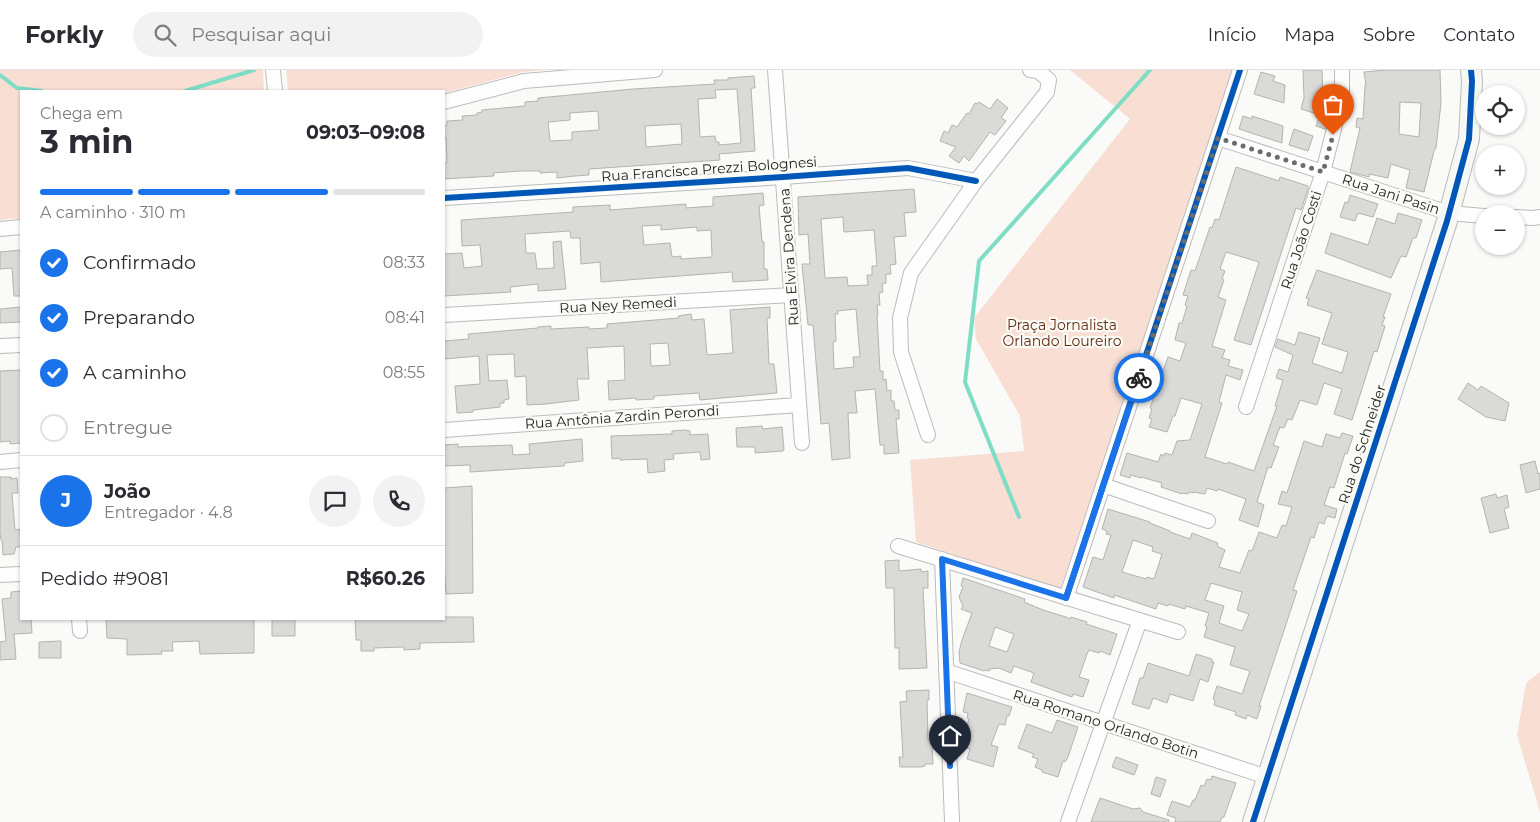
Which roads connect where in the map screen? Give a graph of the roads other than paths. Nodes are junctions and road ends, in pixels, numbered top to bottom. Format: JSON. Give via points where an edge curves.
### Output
{"nodes":[{"id":1,"x":274,"y":70,"type":"edge"},
{"id":2,"x":654,"y":70,"type":"edge"},
{"id":3,"x":775,"y":70,"type":"edge"},
{"id":4,"x":1030,"y":70,"type":"edge"},
{"id":5,"x":1240,"y":70,"type":"edge"},
{"id":6,"x":1342,"y":70,"type":"edge"},
{"id":7,"x":1471,"y":70,"type":"edge"},
{"id":8,"x":275,"y":90,"type":"edge"},
{"id":9,"x":445,"y":102,"type":"edge"},
{"id":10,"x":1218,"y":138,"type":"junction"},
{"id":11,"x":1323,"y":172,"type":"junction"},
{"id":12,"x":783,"y":177,"type":"junction"},
{"id":13,"x":976,"y":181,"type":"junction"},
{"id":14,"x":445,"y":198,"type":"edge"},
{"id":15,"x":1449,"y":213,"type":"junction"},
{"id":16,"x":1475,"y":215,"type":"edge"},
{"id":17,"x":1540,"y":217,"type":"edge"},
{"id":18,"x":1525,"y":218,"type":"edge"},
{"id":19,"x":20,"y":227,"type":"edge"},
{"id":20,"x":0,"y":229,"type":"edge"},
{"id":21,"x":791,"y":295,"type":"junction"},
{"id":22,"x":445,"y":315,"type":"edge"},
{"id":23,"x":20,"y":345,"type":"edge"},
{"id":24,"x":0,"y":346,"type":"edge"},
{"id":25,"x":799,"y":405,"type":"junction"},
{"id":26,"x":1246,"y":406,"type":"dead end"},
{"id":27,"x":445,"y":430,"type":"edge"},
{"id":28,"x":928,"y":435,"type":"dead end"},
{"id":29,"x":802,"y":443,"type":"dead end"},
{"id":30,"x":20,"y":460,"type":"edge"},
{"id":31,"x":0,"y":462,"type":"edge"},
{"id":32,"x":1104,"y":485,"type":"junction"},
{"id":33,"x":1208,"y":521,"type":"dead end"},
{"id":34,"x":898,"y":546,"type":"dead end"},
{"id":35,"x":942,"y":559,"type":"junction"},
{"id":36,"x":20,"y":574,"type":"edge"},
{"id":37,"x":0,"y":575,"type":"edge"},
{"id":38,"x":1066,"y":598,"type":"junction"},
{"id":39,"x":1140,"y":620,"type":"junction"},
{"id":40,"x":1178,"y":632,"type":"dead end"},
{"id":41,"x":946,"y":671,"type":"junction"},
{"id":42,"x":1103,"y":723,"type":"junction"},
{"id":43,"x":1267,"y":777,"type":"junction"},
{"id":44,"x":952,"y":822,"type":"edge"},
{"id":45,"x":1068,"y":822,"type":"edge"},
{"id":46,"x":1253,"y":822,"type":"edge"}],
"edges":[{"from":1,"to":8,"type":"street"},
{"from":2,"to":9,"type":"street","via":[[524,80]]},
{"from":3,"to":12,"type":"street","name":"Rua Elvira Dendena"},
{"from":4,"to":13,"type":"street","via":[[1049,80],[1047,92]]},
{"from":5,"to":10,"type":"street"},
{"from":6,"to":11,"type":"street","name":"Rua João Costi","via":[[1342,98]]},
{"from":7,"to":15,"type":"street","name":"Rua do Schneider","via":[[1469,139]]},
{"from":10,"to":11,"type":"street","name":"Rua Jani Pasin"},
{"from":10,"to":32,"type":"street"},
{"from":11,"to":15,"type":"street","name":"Rua Jani Pasin"},
{"from":11,"to":26,"type":"street","name":"Rua João Costi"},
{"from":12,"to":13,"type":"street","name":"Rua Francisca Prezzi Bolognesi","via":[[908,168]]},
{"from":12,"to":14,"type":"street","name":"Rua Francisca Prezzi Bolognesi"},
{"from":12,"to":21,"type":"street","name":"Rua Elvira Dendena"},
{"from":13,"to":28,"type":"street","via":[[911,273],[900,318],[901,352]]},
{"from":15,"to":16,"type":"street","name":"Rua Jani Pasin"},
{"from":15,"to":43,"type":"street","name":"Rua do Schneider"},
{"from":17,"to":18,"type":"street"},
{"from":19,"to":20,"type":"street"},
{"from":21,"to":22,"type":"street","name":"Rua Ney Remedi"},
{"from":21,"to":25,"type":"street","name":"Rua Elvira Dendena"},
{"from":23,"to":24,"type":"street"},
{"from":25,"to":27,"type":"street","name":"Rua Antônia Zardin Perondi"},
{"from":25,"to":29,"type":"street","name":"Rua Elvira Dendena"},
{"from":30,"to":31,"type":"street"},
{"from":32,"to":33,"type":"street"},
{"from":32,"to":38,"type":"street"},
{"from":34,"to":35,"type":"street"},
{"from":35,"to":38,"type":"street"},
{"from":35,"to":41,"type":"street"},
{"from":36,"to":37,"type":"street"},
{"from":38,"to":39,"type":"street"},
{"from":39,"to":40,"type":"street"},
{"from":39,"to":42,"type":"street"},
{"from":41,"to":42,"type":"street","name":"Rua Romano Orlando Botin"},
{"from":41,"to":44,"type":"street"},
{"from":42,"to":43,"type":"street","name":"Rua Romano Orlando Botin"},
{"from":42,"to":45,"type":"street"},
{"from":43,"to":46,"type":"street","name":"Rua do Schneider"}]}
